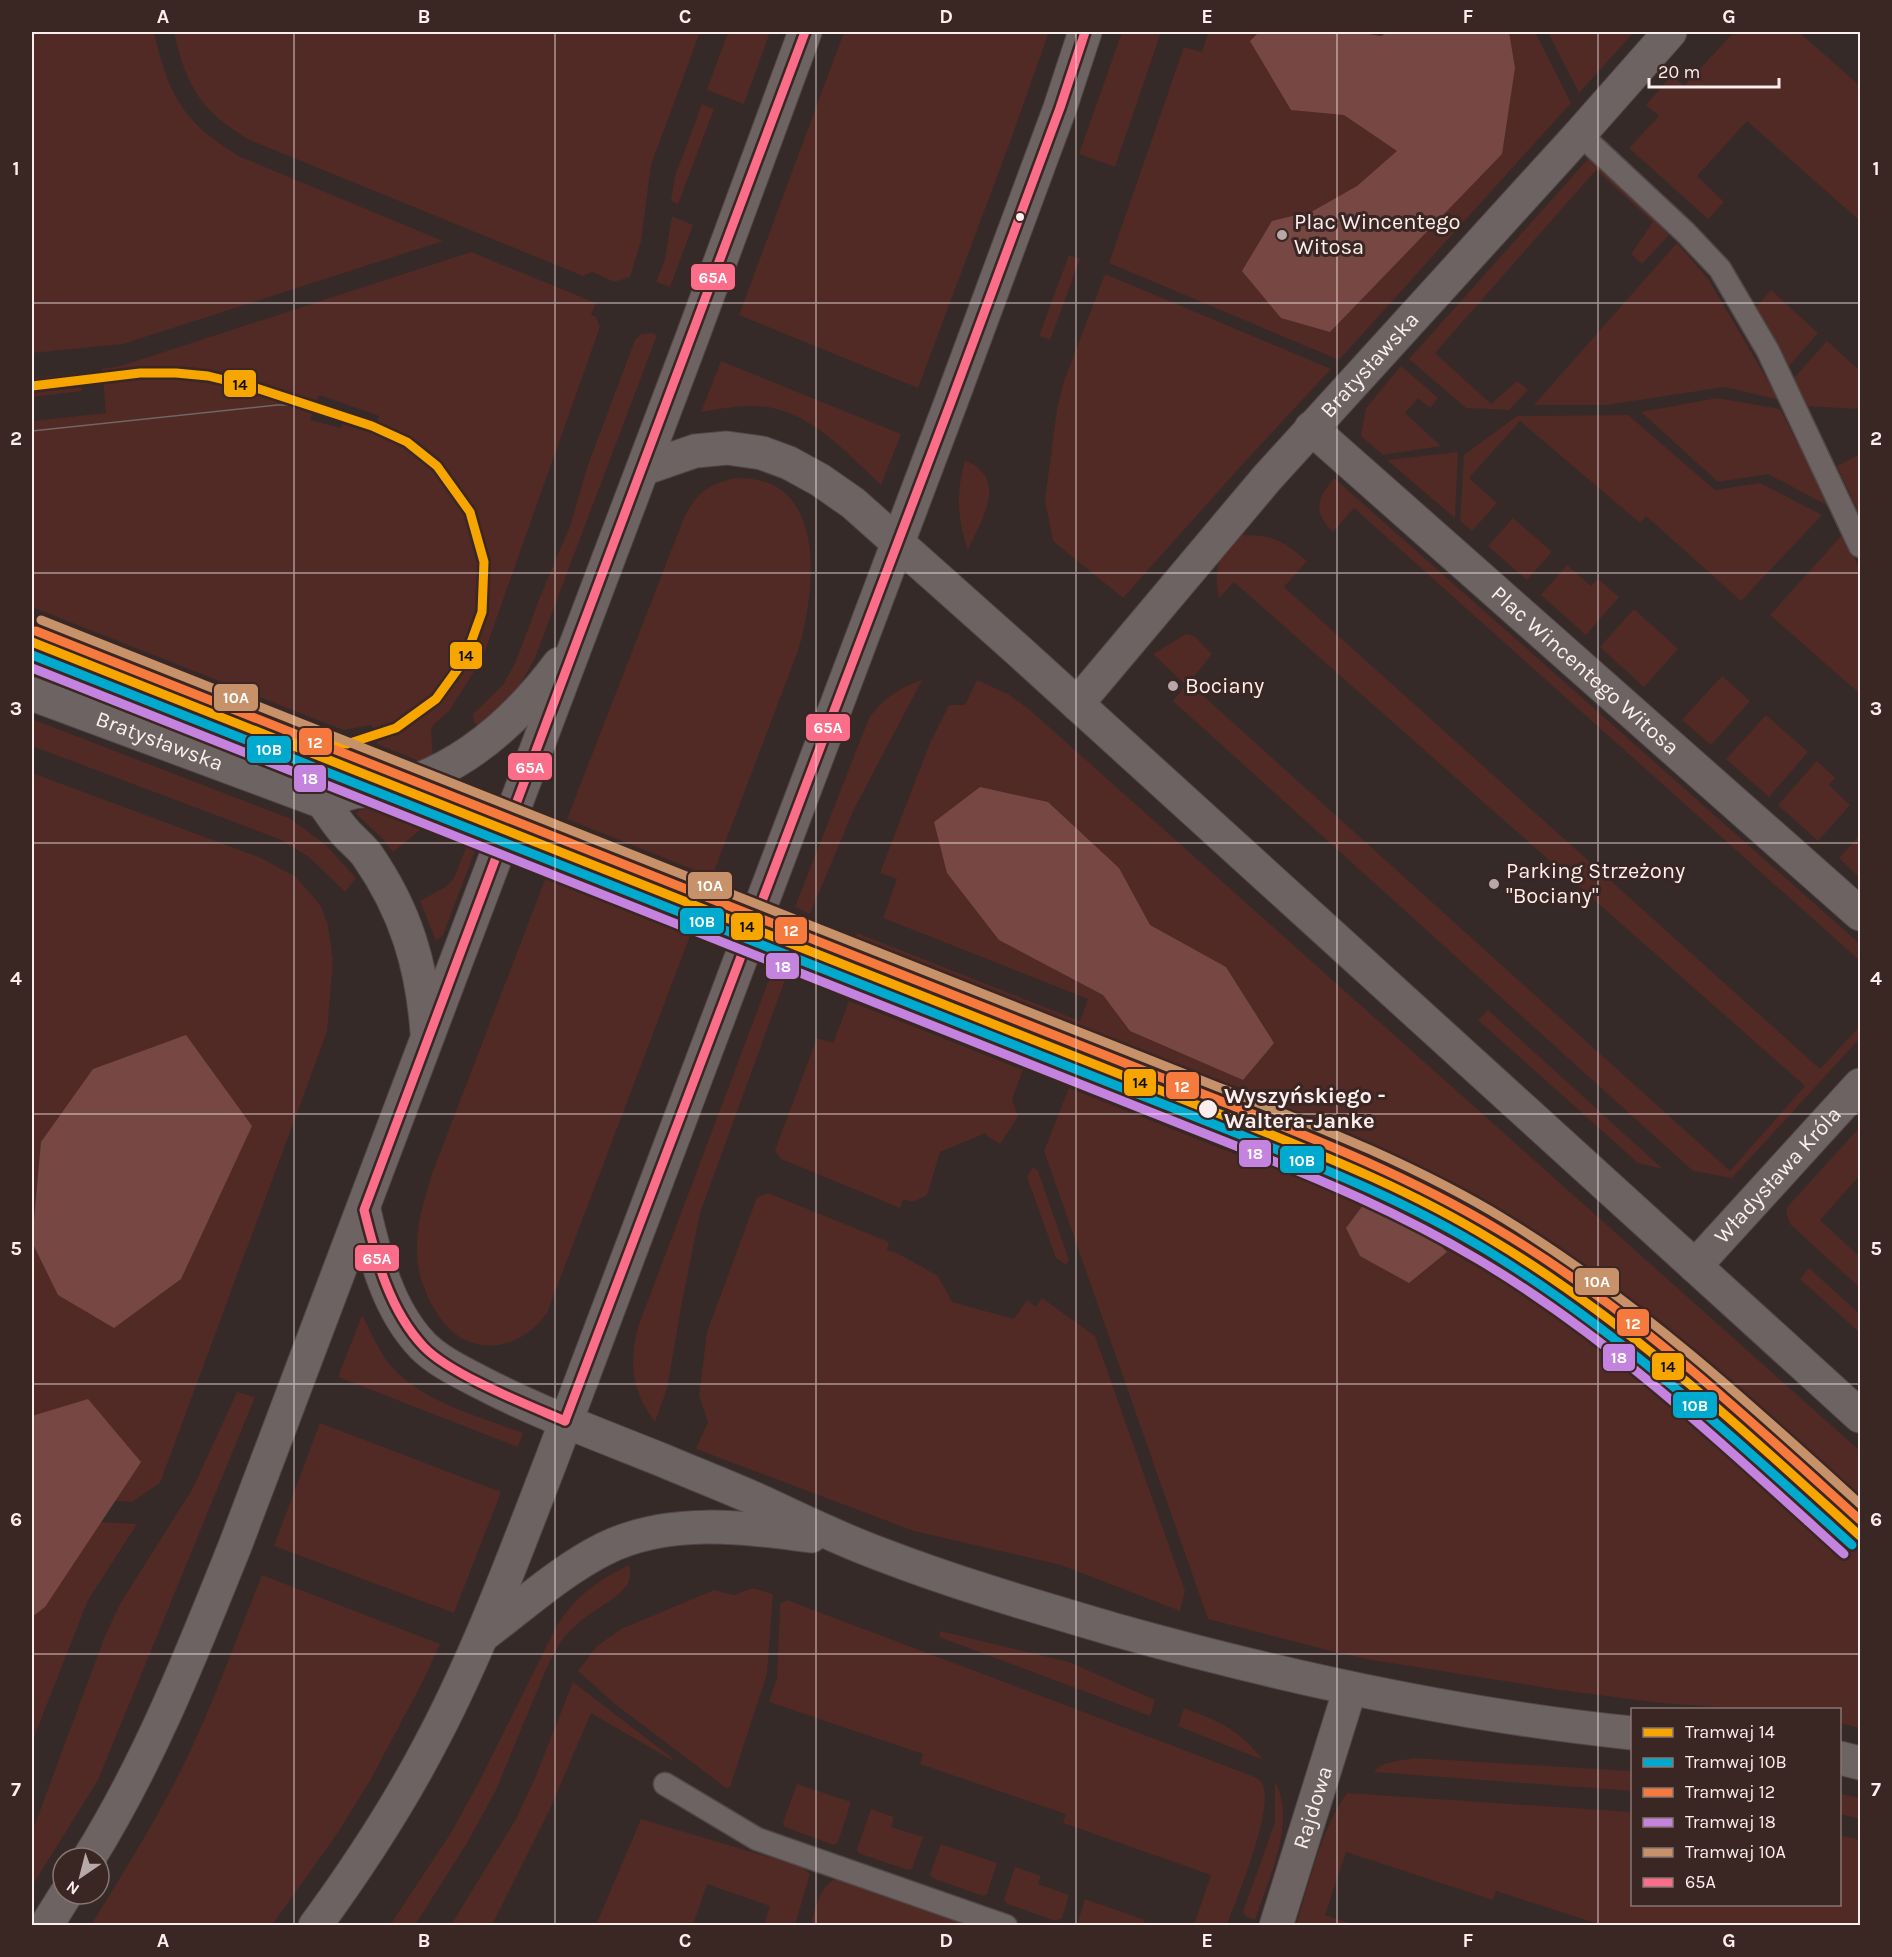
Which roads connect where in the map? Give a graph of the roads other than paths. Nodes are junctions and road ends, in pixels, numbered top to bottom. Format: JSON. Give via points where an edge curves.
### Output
{"nodes":[{"id":1,"x":805,"y":32,"type":"edge"},
{"id":2,"x":1086,"y":32,"type":"edge"},
{"id":3,"x":1670,"y":32,"type":"edge"},
{"id":4,"x":1580,"y":134,"type":"junction"},
{"id":5,"x":1311,"y":428,"type":"junction"},
{"id":6,"x":643,"y":469,"type":"junction"},
{"id":7,"x":897,"y":541,"type":"junction"},
{"id":8,"x":1860,"y":546,"type":"edge"},
{"id":9,"x":582,"y":630,"type":"junction"},
{"id":10,"x":32,"y":694,"type":"edge"},
{"id":11,"x":1077,"y":704,"type":"junction"},
{"id":12,"x":323,"y":802,"type":"junction"},
{"id":13,"x":1860,"y":914,"type":"edge"},
{"id":14,"x":427,"y":1040,"type":"junction"},
{"id":15,"x":1860,"y":1085,"type":"edge"},
{"id":16,"x":364,"y":1210,"type":"junction"},
{"id":17,"x":1695,"y":1266,"type":"junction"},
{"id":18,"x":1860,"y":1416,"type":"edge"},
{"id":19,"x":565,"y":1421,"type":"junction"},
{"id":20,"x":843,"y":1540,"type":"junction"},
{"id":21,"x":482,"y":1636,"type":"junction"},
{"id":22,"x":1350,"y":1689,"type":"junction"},
{"id":23,"x":1631,"y":1733,"type":"edge"},
{"id":24,"x":1841,"y":1758,"type":"edge"},
{"id":25,"x":1860,"y":1763,"type":"edge"},
{"id":26,"x":665,"y":1784,"type":"dead end"},
{"id":27,"x":95,"y":1846,"type":"edge"},
{"id":28,"x":58,"y":1906,"type":"edge"},
{"id":29,"x":46,"y":1926,"type":"edge"},
{"id":30,"x":315,"y":1926,"type":"edge"},
{"id":31,"x":1006,"y":1926,"type":"edge"},
{"id":32,"x":1276,"y":1926,"type":"edge"}],
"edges":[{"from":1,"to":6,"type":"street"},
{"from":2,"to":7,"type":"street"},
{"from":3,"to":4,"type":"street","name":"Bratysławska"},
{"from":4,"to":5,"type":"street","name":"Bratysławska"},
{"from":4,"to":8,"type":"lane","via":[[1720,269],[1768,351]]},
{"from":5,"to":11,"type":"street","name":"Bratysławska"},
{"from":5,"to":13,"type":"street","name":"Plac Wincentego Witosa"},
{"from":6,"to":7,"type":"street","via":[[695,451],[727,448],[762,453],[820,480]]},
{"from":6,"to":9,"type":"street"},
{"from":7,"to":11,"type":"street"},
{"from":7,"to":19,"type":"street"},
{"from":9,"to":12,"type":"street","via":[[536,694],[474,750],[416,780]]},
{"from":9,"to":14,"type":"street"},
{"from":10,"to":12,"type":"street","name":"Bratysławska"},
{"from":11,"to":17,"type":"street"},
{"from":12,"to":14,"type":"street","via":[[365,852],[400,912],[420,973]]},
{"from":14,"to":16,"type":"street"},
{"from":15,"to":17,"type":"street","name":"Władysława Króla"},
{"from":16,"to":19,"type":"street","via":[[389,1293],[405,1323],[425,1348],[454,1369]]},
{"from":16,"to":27,"type":"street","via":[[185,1670],[147,1753]]},
{"from":17,"to":18,"type":"street"},
{"from":19,"to":20,"type":"street","via":[[759,1500]]},
{"from":19,"to":21,"type":"street"},
{"from":20,"to":21,"type":"street","via":[[714,1527],[643,1535],[580,1562]]},
{"from":20,"to":22,"type":"street","via":[[1047,1610],[1184,1649]]},
{"from":21,"to":30,"type":"street","via":[[386,1821]]},
{"from":22,"to":23,"type":"street","via":[[1489,1715]]},
{"from":22,"to":32,"type":"street","name":"Rajdowa"},
{"from":24,"to":25,"type":"street"},
{"from":26,"to":31,"type":"lane","via":[[757,1839]]},
{"from":28,"to":29,"type":"street"}]}
